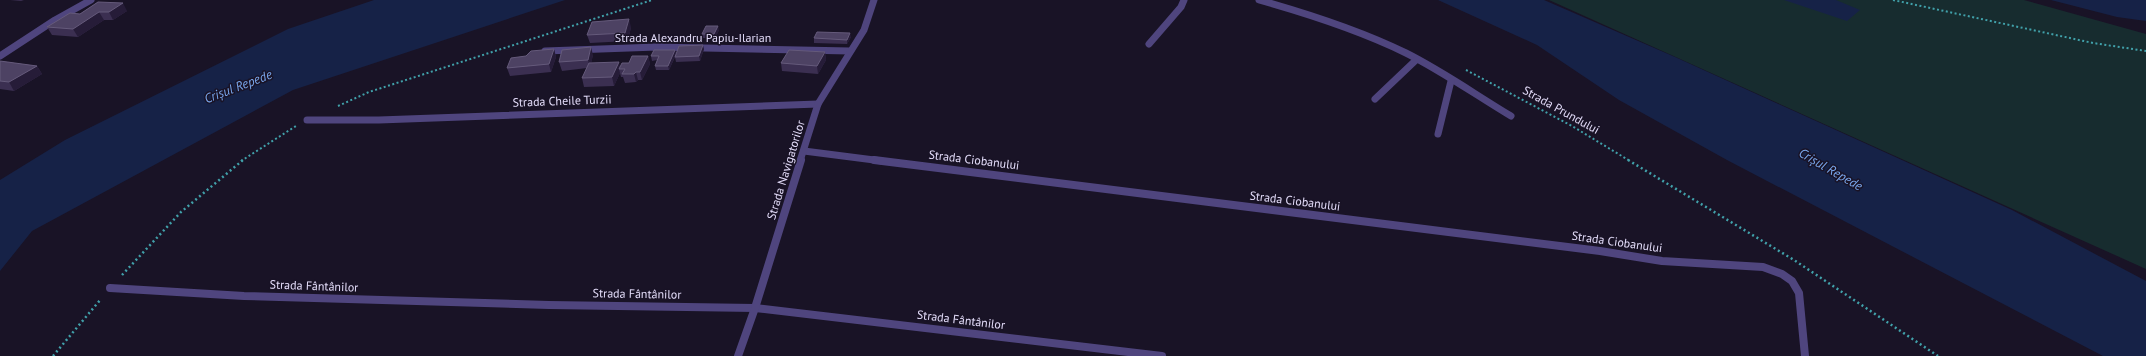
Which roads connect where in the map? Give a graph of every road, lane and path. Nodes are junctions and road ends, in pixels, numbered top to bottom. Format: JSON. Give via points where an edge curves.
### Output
{"nodes":[{"id":1,"x":91,"y":0,"type":"edge"},
{"id":2,"x":874,"y":0,"type":"edge"},
{"id":3,"x":1184,"y":0,"type":"edge"},
{"id":4,"x":1259,"y":0,"type":"edge"},
{"id":5,"x":1893,"y":0,"type":"edge"},
{"id":6,"x":1149,"y":44,"type":"dead end"},
{"id":7,"x":850,"y":51,"type":"junction"},
{"id":8,"x":2146,"y":51,"type":"edge"},
{"id":9,"x":536,"y":52,"type":"edge"},
{"id":10,"x":0,"y":56,"type":"edge"},
{"id":11,"x":1416,"y":60,"type":"junction"},
{"id":12,"x":1462,"y":68,"type":"dead end"},
{"id":13,"x":1451,"y":81,"type":"junction"},
{"id":14,"x":1375,"y":99,"type":"dead end"},
{"id":15,"x":818,"y":104,"type":"junction"},
{"id":16,"x":1511,"y":116,"type":"dead end"},
{"id":17,"x":307,"y":120,"type":"dead end"},
{"id":18,"x":1438,"y":134,"type":"dead end"},
{"id":19,"x":804,"y":151,"type":"junction"},
{"id":20,"x":110,"y":288,"type":"joint"},
{"id":21,"x":755,"y":308,"type":"junction"},
{"id":22,"x":53,"y":356,"type":"edge"},
{"id":23,"x":738,"y":356,"type":"edge"},
{"id":24,"x":1162,"y":356,"type":"edge"},
{"id":25,"x":1805,"y":356,"type":"edge"},
{"id":26,"x":1938,"y":356,"type":"edge"}],
"edges":[{"from":1,"to":10,"type":"street"},
{"from":2,"to":7,"type":"street","name":"Strada Navigatorilor","via":[[864,30]]},
{"from":3,"to":6,"type":"street","via":[[1181,7]]},
{"from":4,"to":11,"type":"street","via":[[1363,34]]},
{"from":5,"to":8,"type":"path","via":[[2085,41]]},
{"from":7,"to":9,"type":"street","name":"Strada Alexandru Papiu-Ilarian","via":[[657,47]]},
{"from":7,"to":15,"type":"street","name":"Strada Navigatorilor"},
{"from":11,"to":13,"type":"street"},
{"from":11,"to":14,"type":"street"},
{"from":12,"to":26,"type":"path","name":"Strada Prundului","via":[[1572,126],[1794,260]]},
{"from":13,"to":16,"type":"street"},
{"from":13,"to":18,"type":"street"},
{"from":15,"to":17,"type":"street","name":"Strada Cheile Turzii","via":[[379,120]]},
{"from":15,"to":19,"type":"street","name":"Strada Navigatorilor"},
{"from":19,"to":21,"type":"street","name":"Strada Navigatorilor"},
{"from":19,"to":25,"type":"street","name":"Strada Ciobanului","via":[[1600,251],[1662,261],[1763,267],[1782,274],[1799,292]]},
{"from":20,"to":21,"type":"street","name":"Strada Fântânilor","via":[[244,296]]},
{"from":20,"to":22,"type":"path"},
{"from":21,"to":23,"type":"street","name":"Strada Navigatorilor"},
{"from":21,"to":24,"type":"street","name":"Strada Fântânilor"}]}
